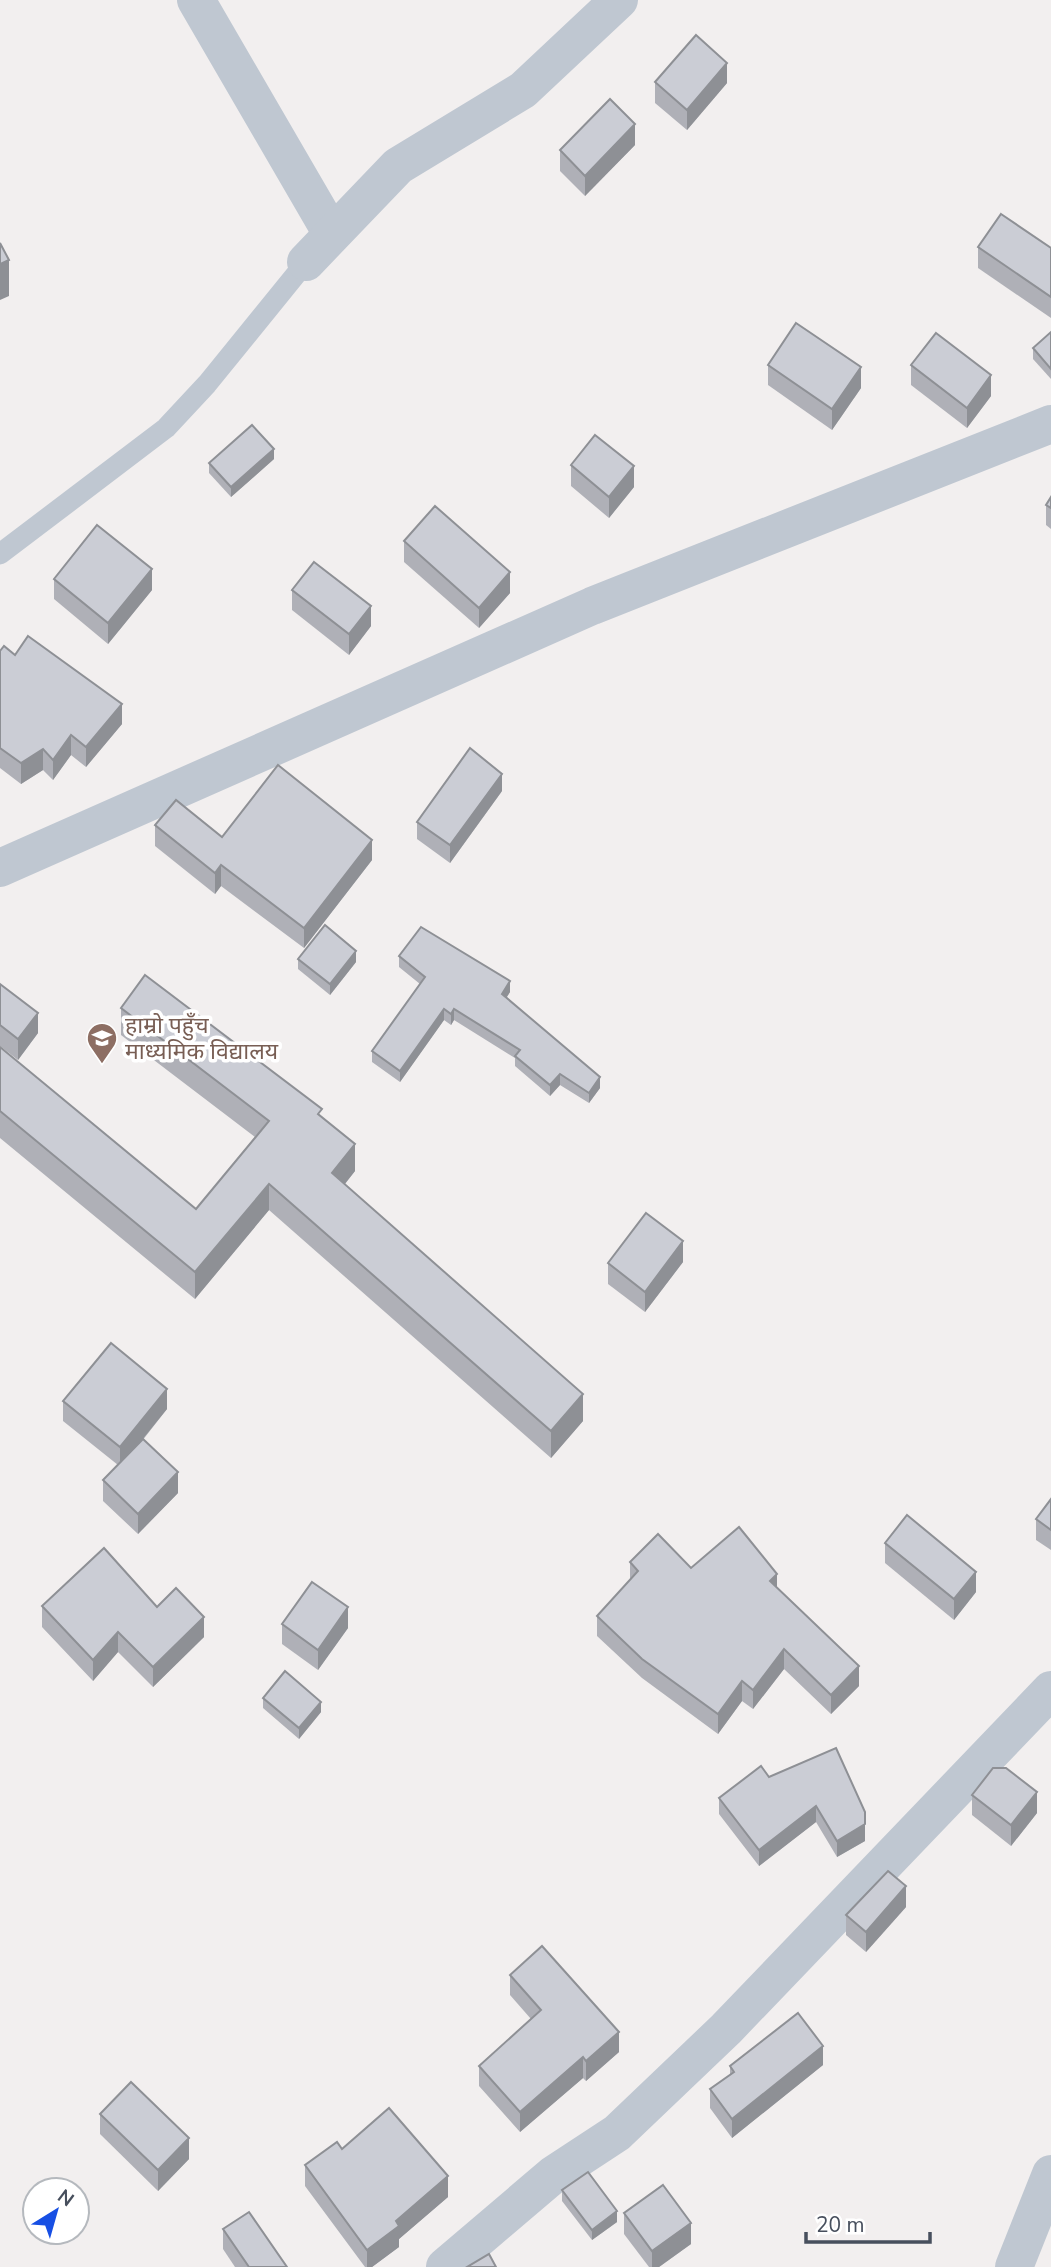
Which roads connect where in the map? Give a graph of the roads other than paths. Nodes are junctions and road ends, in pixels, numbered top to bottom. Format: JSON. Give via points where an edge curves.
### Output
{"nodes":[{"id":1,"x":196,"y":0,"type":"edge"},
{"id":2,"x":619,"y":0,"type":"edge"},
{"id":3,"x":332,"y":234,"type":"junction"},
{"id":4,"x":306,"y":262,"type":"joint"},
{"id":5,"x":1051,"y":424,"type":"edge"},
{"id":6,"x":0,"y":554,"type":"edge"},
{"id":7,"x":0,"y":868,"type":"edge"},
{"id":8,"x":1051,"y":1690,"type":"edge"},
{"id":9,"x":1051,"y":2174,"type":"edge"},
{"id":10,"x":444,"y":2267,"type":"edge"},
{"id":11,"x":1014,"y":2267,"type":"edge"}],
"edges":[{"from":1,"to":3,"type":"street"},
{"from":2,"to":3,"type":"street","via":[[523,90],[398,166]]},
{"from":3,"to":4,"type":"street"},
{"from":4,"to":6,"type":"lane","via":[[166,429]]},
{"from":5,"to":7,"type":"street","via":[[592,606]]},
{"from":8,"to":10,"type":"street","via":[[726,2029],[617,2133],[554,2175]]},
{"from":9,"to":11,"type":"street"}]}
